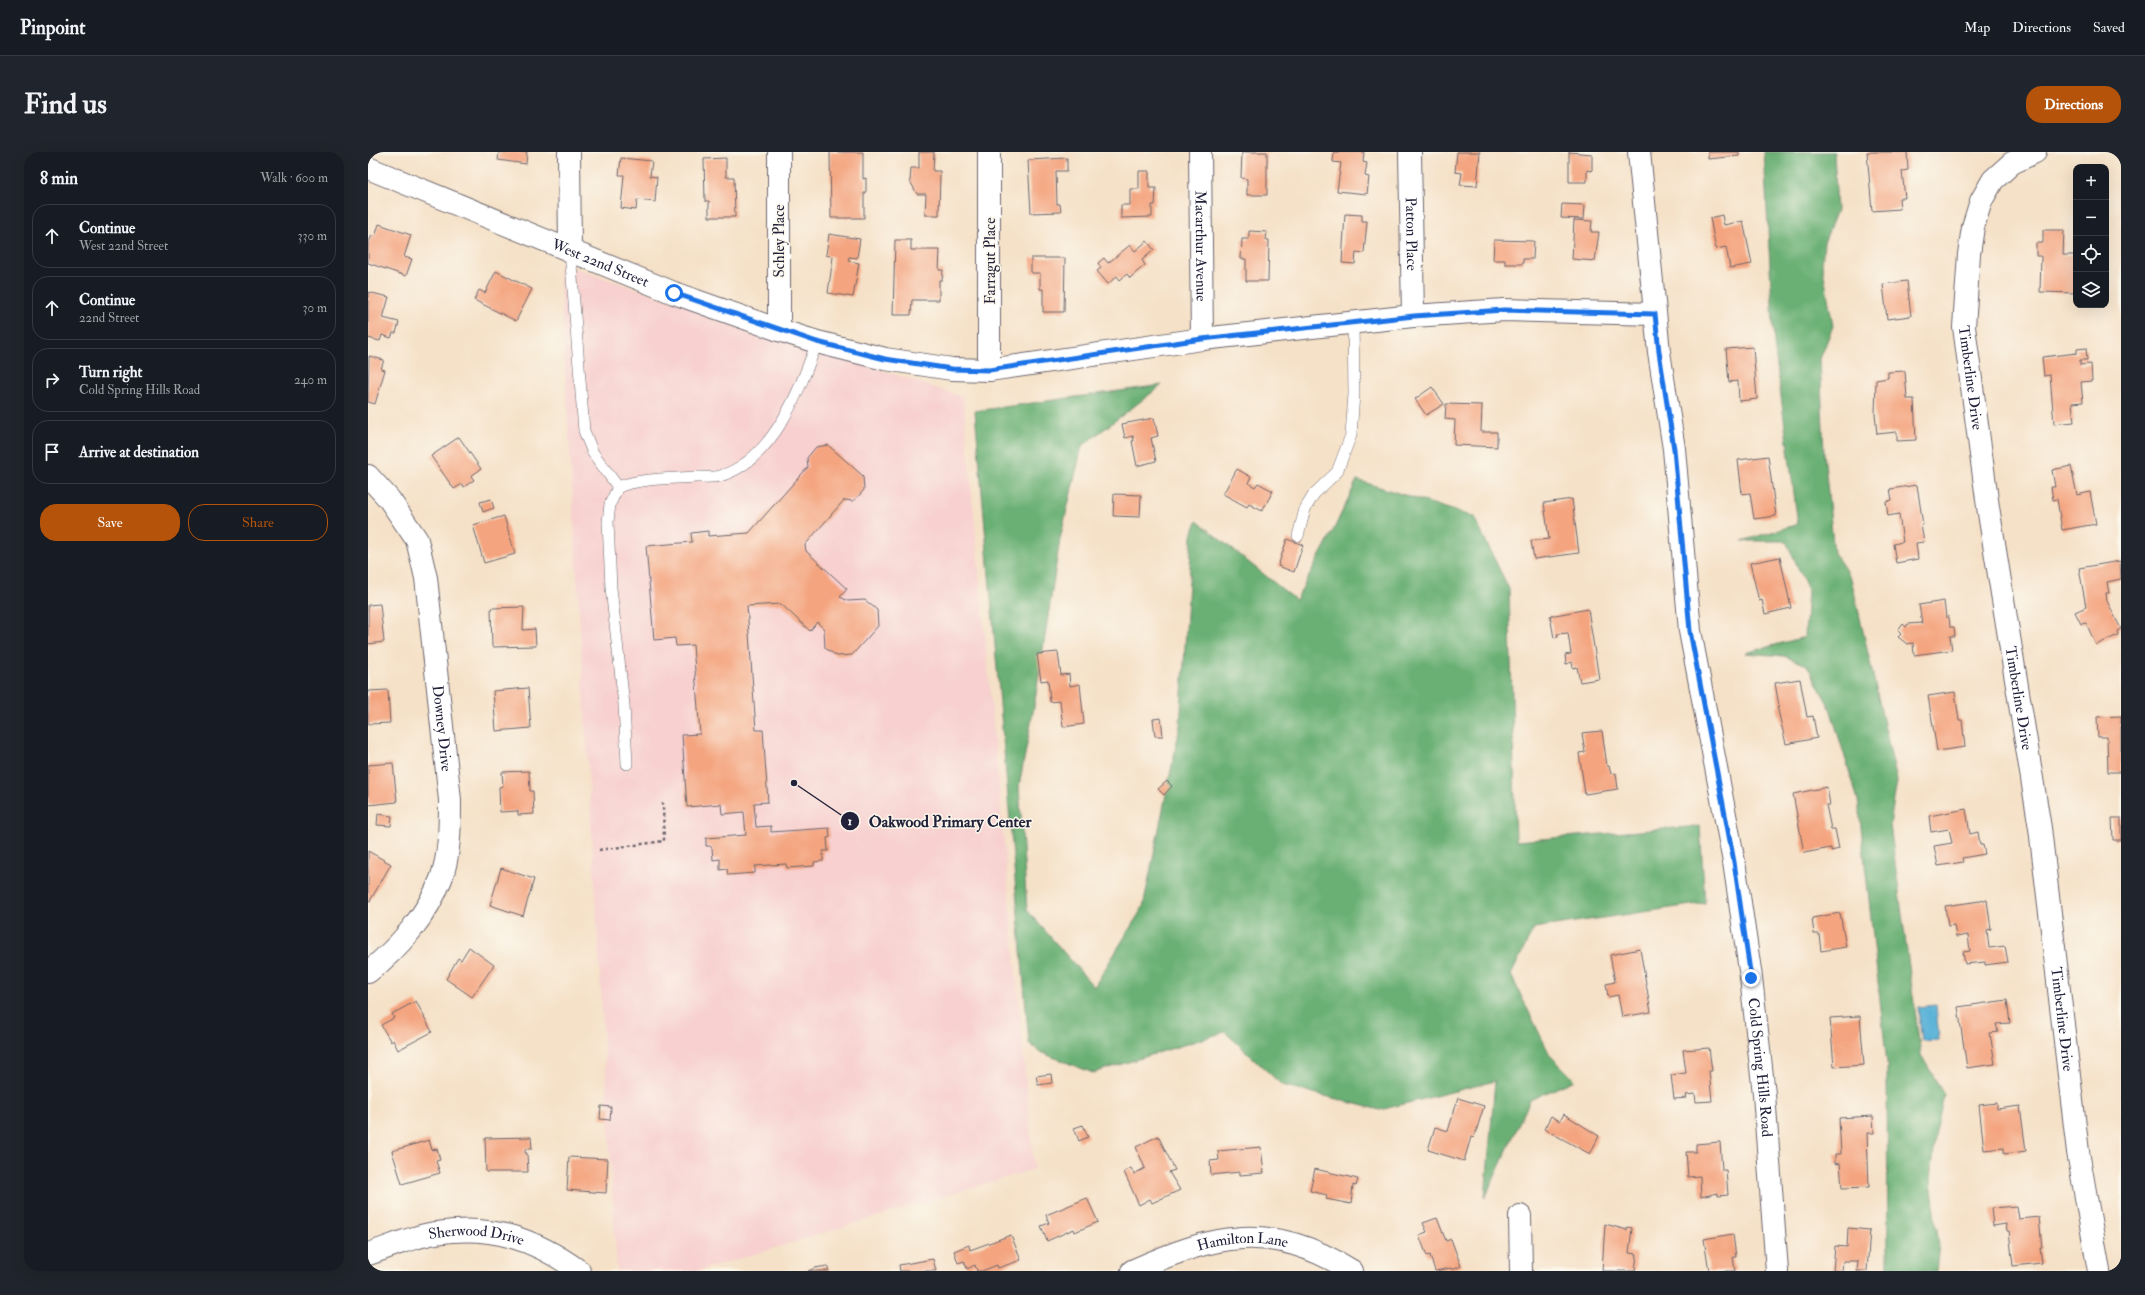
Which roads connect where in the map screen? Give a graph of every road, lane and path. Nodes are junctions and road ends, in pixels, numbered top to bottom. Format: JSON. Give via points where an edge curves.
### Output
{"nodes":[{"id":1,"x":569,"y":152,"type":"edge"},
{"id":2,"x":778,"y":152,"type":"edge"},
{"id":3,"x":990,"y":152,"type":"edge"},
{"id":4,"x":1200,"y":152,"type":"edge"},
{"id":5,"x":1410,"y":152,"type":"edge"},
{"id":6,"x":1639,"y":152,"type":"edge"},
{"id":7,"x":2035,"y":152,"type":"edge"},
{"id":8,"x":368,"y":168,"type":"edge"},
{"id":9,"x":570,"y":251,"type":"junction"},
{"id":10,"x":1655,"y":314,"type":"junction"},
{"id":11,"x":1414,"y":316,"type":"junction"},
{"id":12,"x":1353,"y":322,"type":"junction"},
{"id":13,"x":779,"y":330,"type":"junction"},
{"id":14,"x":1202,"y":339,"type":"junction"},
{"id":15,"x":817,"y":342,"type":"junction"},
{"id":16,"x":989,"y":370,"type":"junction"},
{"id":17,"x":368,"y":476,"type":"edge"},
{"id":18,"x":618,"y":487,"type":"junction"},
{"id":19,"x":1298,"y":536,"type":"dead end"},
{"id":20,"x":627,"y":764,"type":"dead end"},
{"id":21,"x":663,"y":803,"type":"dead end"},
{"id":22,"x":599,"y":850,"type":"dead end"},
{"id":23,"x":368,"y":972,"type":"edge"},
{"id":24,"x":1520,"y":1216,"type":"dead end"},
{"id":25,"x":368,"y":1254,"type":"edge"},
{"id":26,"x":579,"y":1271,"type":"edge"},
{"id":27,"x":1132,"y":1271,"type":"edge"},
{"id":28,"x":1352,"y":1271,"type":"edge"},
{"id":29,"x":1521,"y":1271,"type":"edge"},
{"id":30,"x":1777,"y":1271,"type":"edge"},
{"id":31,"x":2099,"y":1271,"type":"edge"}],
"edges":[{"from":1,"to":9,"type":"street"},
{"from":2,"to":13,"type":"street","name":"Schley Place"},
{"from":3,"to":16,"type":"street","name":"Farragut Place"},
{"from":4,"to":14,"type":"street","name":"Macarthur Avenue"},
{"from":5,"to":11,"type":"street","name":"Patton Place"},
{"from":6,"to":10,"type":"street","name":"Cold Spring Hills Road"},
{"from":7,"to":31,"type":"street","name":"Timberline Drive","via":[[2012,163],[1993,180],[1981,201],[1973,227],[1969,254],[1964,327],[1986,492],[2040,828],[2078,1152]]},
{"from":8,"to":9,"type":"street","name":"West 22nd Street"},
{"from":9,"to":13,"type":"street","name":"West 22nd Street","via":[[674,293]]},
{"from":9,"to":18,"type":"lane","via":[[584,430],[593,453]]},
{"from":10,"to":11,"type":"street","name":"West 22nd Street","via":[[1504,310]]},
{"from":10,"to":30,"type":"street","name":"Cold Spring Hills Road","via":[[1674,449],[1690,631],[1734,862],[1751,978],[1764,1094]]},
{"from":11,"to":12,"type":"street","name":"West 22nd Street"},
{"from":12,"to":14,"type":"street","name":"West 22nd Street"},
{"from":12,"to":19,"type":"lane","via":[[1354,394],[1351,435],[1337,472],[1314,494],[1305,509]]},
{"from":13,"to":15,"type":"street","name":"West 22nd Street"},
{"from":14,"to":16,"type":"street","name":"West 22nd Street"},
{"from":15,"to":16,"type":"street","name":"West 22nd Street","via":[[885,359],[952,369]]},
{"from":15,"to":18,"type":"lane","via":[[804,380],[782,422],[764,445],[745,463],[720,476],[634,481]]},
{"from":17,"to":23,"type":"street","name":"Downey Drive","via":[[389,499],[417,540],[426,586],[450,800],[450,833],[441,878],[418,921],[394,950]]},
{"from":18,"to":20,"type":"lane","via":[[610,504],[608,522],[611,588],[624,705]]},
{"from":21,"to":22,"type":"path","via":[[664,841]]},
{"from":24,"to":29,"type":"street"},
{"from":25,"to":26,"type":"street","name":"Sherwood Drive","via":[[434,1233],[464,1229],[516,1236],[558,1255]]},
{"from":27,"to":28,"type":"street","name":"Hamilton Lane","via":[[1192,1246],[1215,1240],[1258,1238],[1288,1242],[1320,1253]]}]}
